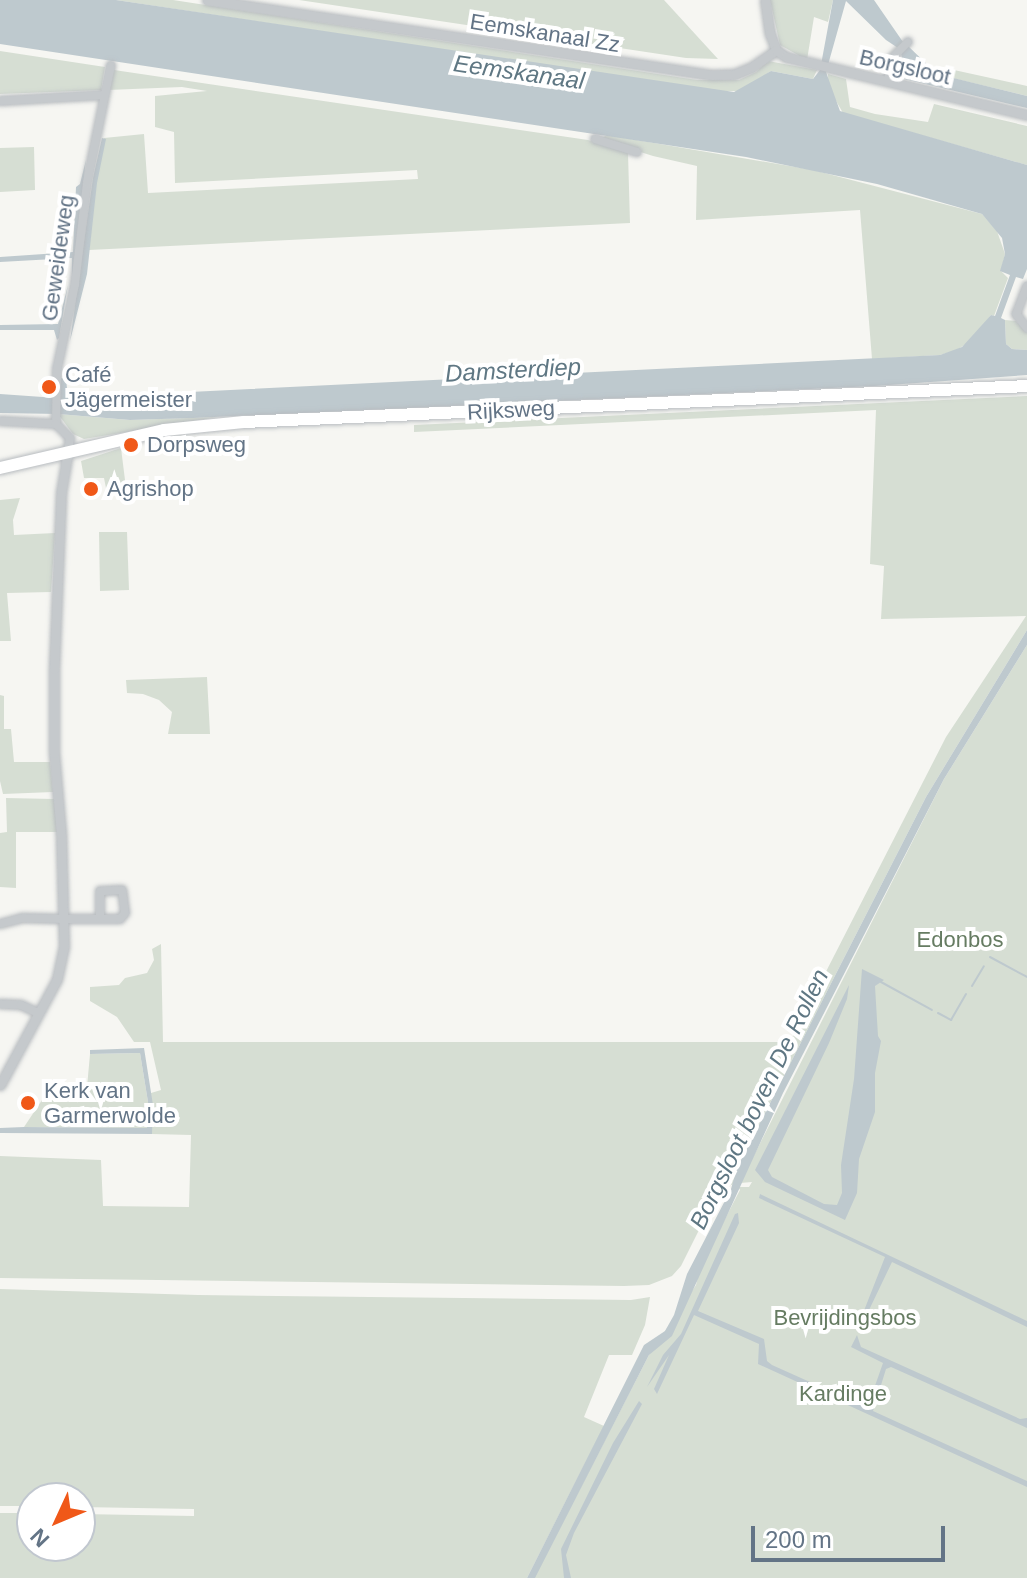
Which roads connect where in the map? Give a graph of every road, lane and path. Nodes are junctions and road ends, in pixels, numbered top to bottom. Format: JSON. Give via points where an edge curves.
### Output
{"nodes":[{"id":1,"x":207,"y":0,"type":"edge"},
{"id":2,"x":765,"y":0,"type":"edge"},
{"id":3,"x":908,"y":42,"type":"dead end"},
{"id":4,"x":776,"y":50,"type":"junction"},
{"id":5,"x":111,"y":65,"type":"dead end"},
{"id":6,"x":888,"y":82,"type":"junction"},
{"id":7,"x":104,"y":95,"type":"junction"},
{"id":8,"x":0,"y":101,"type":"edge"},
{"id":9,"x":1027,"y":115,"type":"edge"},
{"id":10,"x":595,"y":139,"type":"dead end"},
{"id":11,"x":637,"y":152,"type":"dead end"},
{"id":12,"x":1027,"y":286,"type":"edge"},
{"id":13,"x":1027,"y":328,"type":"edge"},
{"id":14,"x":1027,"y":386,"type":"edge"},
{"id":15,"x":55,"y":419,"type":"junction"},
{"id":16,"x":0,"y":421,"type":"edge"},
{"id":17,"x":68,"y":451,"type":"junction"},
{"id":18,"x":0,"y":468,"type":"edge"},
{"id":19,"x":63,"y":919,"type":"junction"},
{"id":20,"x":100,"y":919,"type":"junction"},
{"id":21,"x":0,"y":924,"type":"edge"},
{"id":22,"x":0,"y":1004,"type":"edge"},
{"id":23,"x":38,"y":1013,"type":"junction"},
{"id":24,"x":0,"y":1085,"type":"edge"}],
"edges":[{"from":1,"to":4,"type":"street","name":"Eemskanaal Zz","via":[[712,75],[735,74]]},
{"from":2,"to":4,"type":"street"},
{"from":3,"to":6,"type":"street","via":[[894,54]]},
{"from":4,"to":6,"type":"street","name":"Borgsloot"},
{"from":5,"to":7,"type":"street","name":"Geweideweg"},
{"from":6,"to":9,"type":"street","name":"Borgsloot"},
{"from":7,"to":8,"type":"street"},
{"from":7,"to":15,"type":"street","name":"Geweideweg"},
{"from":10,"to":11,"type":"street"},
{"from":12,"to":13,"type":"street","via":[[1016,314]]},
{"from":14,"to":17,"type":"main road","name":"Rijksweg","via":[[244,422],[164,430]]},
{"from":15,"to":16,"type":"street"},
{"from":15,"to":17,"type":"street","name":"Geweideweg","via":[[70,438]]},
{"from":17,"to":18,"type":"main road","name":"Rijksweg"},
{"from":17,"to":19,"type":"street","via":[[54,684]]},
{"from":19,"to":20,"type":"street"},
{"from":19,"to":21,"type":"street","via":[[22,918]]},
{"from":19,"to":23,"type":"street","via":[[62,965]]},
{"from":20,"to":20,"type":"street","via":[[120,919],[125,913],[122,890],[100,891]]},
{"from":22,"to":23,"type":"street"},
{"from":23,"to":24,"type":"street"}]}
